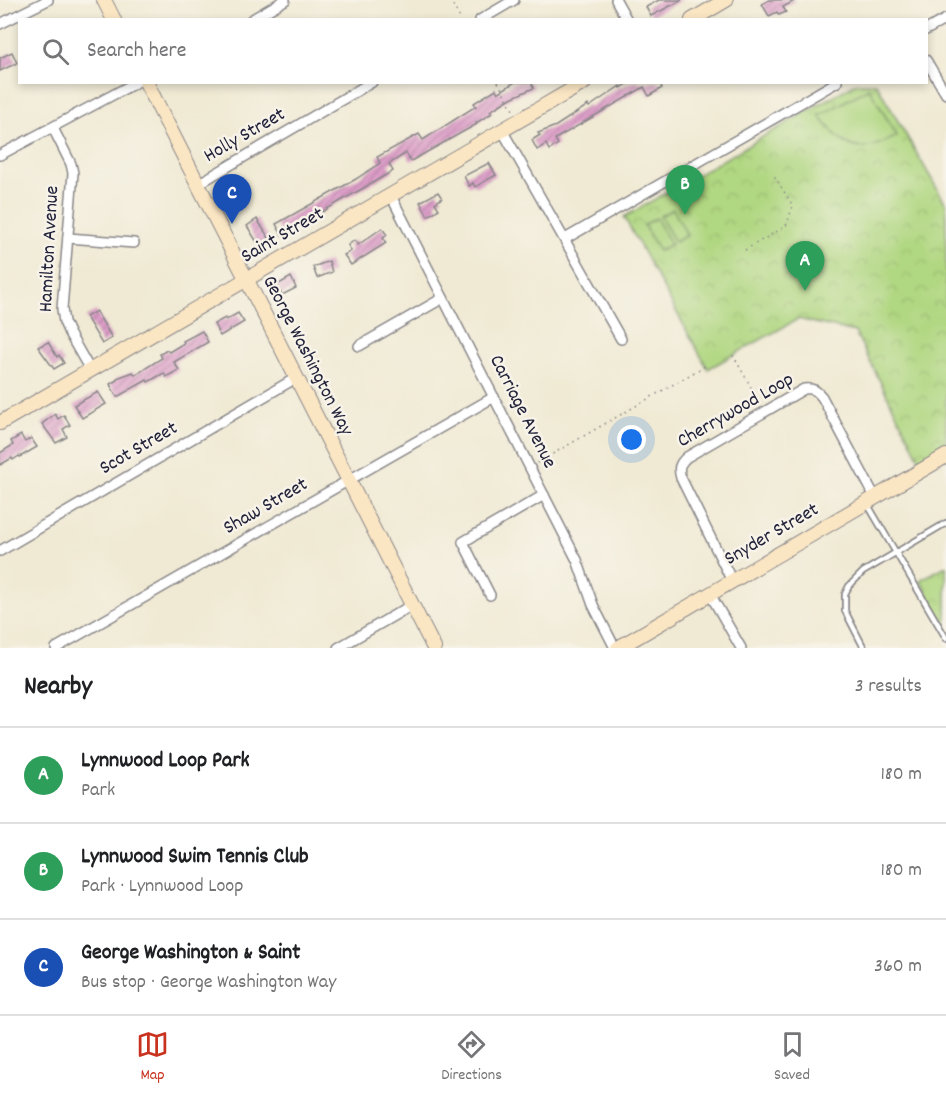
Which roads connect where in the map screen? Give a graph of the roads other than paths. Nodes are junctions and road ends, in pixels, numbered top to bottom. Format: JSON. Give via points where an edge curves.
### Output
{"nodes":[{"id":1,"x":48,"y":0,"type":"edge"},
{"id":2,"x":104,"y":0,"type":"edge"},
{"id":3,"x":285,"y":0,"type":"edge"},
{"id":4,"x":513,"y":0,"type":"edge"},
{"id":5,"x":616,"y":0,"type":"edge"},
{"id":6,"x":726,"y":0,"type":"edge"},
{"id":7,"x":113,"y":18,"type":"edge"},
{"id":8,"x":254,"y":18,"type":"edge"},
{"id":9,"x":483,"y":18,"type":"edge"},
{"id":10,"x":626,"y":18,"type":"edge"},
{"id":11,"x":695,"y":18,"type":"edge"},
{"id":12,"x":946,"y":19,"type":"edge"},
{"id":13,"x":0,"y":24,"type":"edge"},
{"id":14,"x":928,"y":29,"type":"edge"},
{"id":15,"x":928,"y":62,"type":"edge"},
{"id":16,"x":132,"y":84,"type":"edge"},
{"id":17,"x":147,"y":84,"type":"edge"},
{"id":18,"x":369,"y":84,"type":"edge"},
{"id":19,"x":582,"y":84,"type":"edge"},
{"id":20,"x":834,"y":84,"type":"edge"},
{"id":21,"x":946,"y":94,"type":"edge"},
{"id":22,"x":53,"y":128,"type":"junction"},
{"id":23,"x":502,"y":130,"type":"junction"},
{"id":24,"x":0,"y":155,"type":"edge"},
{"id":25,"x":198,"y":184,"type":"junction"},
{"id":26,"x":391,"y":196,"type":"junction"},
{"id":27,"x":68,"y":238,"type":"junction"},
{"id":28,"x":565,"y":239,"type":"junction"},
{"id":29,"x":134,"y":243,"type":"dead end"},
{"id":30,"x":246,"y":279,"type":"junction"},
{"id":31,"x":443,"y":298,"type":"junction"},
{"id":32,"x":621,"y":339,"type":"dead end"},
{"id":33,"x":359,"y":346,"type":"dead end"},
{"id":34,"x":90,"y":370,"type":"junction"},
{"id":35,"x":296,"y":378,"type":"junction"},
{"id":36,"x":494,"y":397,"type":"junction"},
{"id":37,"x":0,"y":423,"type":"edge"},
{"id":38,"x":946,"y":456,"type":"edge"},
{"id":39,"x":349,"y":480,"type":"junction"},
{"id":40,"x":544,"y":495,"type":"junction"},
{"id":41,"x":871,"y":500,"type":"junction"},
{"id":42,"x":946,"y":523,"type":"edge"},
{"id":43,"x":0,"y":551,"type":"edge"},
{"id":44,"x":896,"y":552,"type":"junction"},
{"id":45,"x":732,"y":581,"type":"junction"},
{"id":46,"x":710,"y":594,"type":"junction"},
{"id":47,"x":490,"y":595,"type":"dead end"},
{"id":48,"x":412,"y":605,"type":"junction"},
{"id":49,"x":946,"y":638,"type":"edge"},
{"id":50,"x":56,"y":648,"type":"edge"},
{"id":51,"x":338,"y":648,"type":"edge"},
{"id":52,"x":434,"y":648,"type":"edge"},
{"id":53,"x":616,"y":648,"type":"edge"},
{"id":54,"x":741,"y":648,"type":"edge"},
{"id":55,"x":864,"y":648,"type":"edge"}],
"edges":[{"from":1,"to":13,"type":"street"},
{"from":2,"to":7,"type":"street"},
{"from":3,"to":8,"type":"street"},
{"from":4,"to":9,"type":"street"},
{"from":5,"to":10,"type":"street"},
{"from":6,"to":11,"type":"street"},
{"from":12,"to":14,"type":"street"},
{"from":15,"to":21,"type":"street"},
{"from":16,"to":22,"type":"street"},
{"from":17,"to":25,"type":"street","name":"George Washington Way"},
{"from":18,"to":25,"type":"street","name":"Holly Street"},
{"from":19,"to":23,"type":"street","name":"Saint Street"},
{"from":20,"to":28,"type":"street"},
{"from":22,"to":24,"type":"street"},
{"from":22,"to":27,"type":"street","name":"Hamilton Avenue","via":[[73,173]]},
{"from":23,"to":26,"type":"street","name":"Saint Street"},
{"from":23,"to":28,"type":"street"},
{"from":25,"to":30,"type":"street","name":"George Washington Way"},
{"from":26,"to":30,"type":"street","name":"Saint Street"},
{"from":26,"to":31,"type":"street","name":"Carriage Avenue"},
{"from":27,"to":29,"type":"street"},
{"from":27,"to":34,"type":"street","name":"Hamilton Avenue","via":[[64,322]]},
{"from":28,"to":32,"type":"street"},
{"from":30,"to":34,"type":"street","name":"Saint Street"},
{"from":30,"to":35,"type":"street","name":"George Washington Way"},
{"from":31,"to":33,"type":"street"},
{"from":31,"to":36,"type":"street","name":"Carriage Avenue"},
{"from":34,"to":37,"type":"street","name":"Saint Street"},
{"from":35,"to":39,"type":"street","name":"George Washington Way"},
{"from":35,"to":43,"type":"street","name":"Scot Street"},
{"from":36,"to":39,"type":"street","name":"Shaw Street"},
{"from":36,"to":40,"type":"street","name":"Carriage Avenue"},
{"from":38,"to":41,"type":"street","name":"Snyder Street"},
{"from":39,"to":48,"type":"street","name":"George Washington Way"},
{"from":39,"to":50,"type":"street","name":"Shaw Street"},
{"from":40,"to":47,"type":"street","via":[[464,542]]},
{"from":40,"to":53,"type":"street","name":"Carriage Avenue"},
{"from":41,"to":44,"type":"lane"},
{"from":41,"to":45,"type":"street","name":"Snyder Street"},
{"from":41,"to":45,"type":"street","name":"Cherrywood Loop","via":[[822,398],[811,388],[706,446],[681,463],[679,470]]},
{"from":42,"to":44,"type":"lane"},
{"from":44,"to":49,"type":"lane"},
{"from":44,"to":55,"type":"lane","via":[[854,580],[845,594],[845,611]]},
{"from":45,"to":46,"type":"street","name":"Snyder Street"},
{"from":46,"to":53,"type":"street","name":"Snyder Street"},
{"from":46,"to":54,"type":"street"},
{"from":48,"to":51,"type":"street"},
{"from":48,"to":52,"type":"street","name":"George Washington Way"}]}
